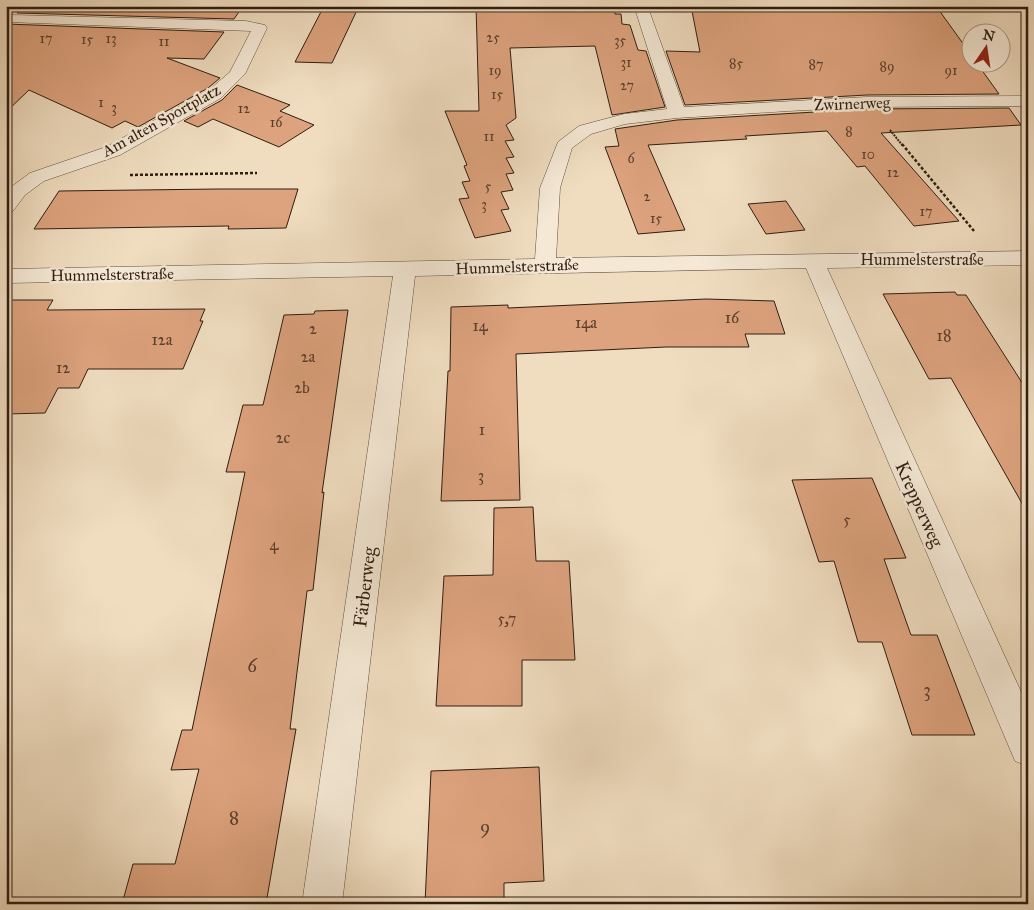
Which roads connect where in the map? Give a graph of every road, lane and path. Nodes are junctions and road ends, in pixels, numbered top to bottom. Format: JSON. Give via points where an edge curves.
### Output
{"nodes":[{"id":1,"x":650,"y":6,"type":"edge"},
{"id":2,"x":12,"y":19,"type":"dead end"},
{"id":3,"x":1028,"y":100,"type":"edge"},
{"id":4,"x":677,"y":113,"type":"junction"},
{"id":5,"x":887,"y":125,"type":"dead end"},
{"id":6,"x":257,"y":173,"type":"dead end"},
{"id":7,"x":123,"y":176,"type":"dead end"},
{"id":8,"x":6,"y":207,"type":"edge"},
{"id":9,"x":975,"y":232,"type":"dead end"},
{"id":10,"x":1028,"y":258,"type":"edge"},
{"id":11,"x":813,"y":260,"type":"junction"},
{"id":12,"x":545,"y":264,"type":"junction"},
{"id":13,"x":405,"y":270,"type":"junction"},
{"id":14,"x":6,"y":276,"type":"edge"},
{"id":15,"x":1028,"y":748,"type":"edge"},
{"id":16,"x":322,"y":904,"type":"edge"}],
"edges":[{"from":1,"to":4,"type":"street","via":[[643,12]]},
{"from":2,"to":8,"type":"street","name":"Am alten Sportplatz","via":[[250,19],[260,28],[237,74],[215,94],[113,151],[36,177],[18,191]]},
{"from":3,"to":4,"type":"street","name":"Zwirnerweg","via":[[868,102]]},
{"from":4,"to":12,"type":"street","name":"Zwirnerweg","via":[[624,119],[584,130],[564,146],[550,188]]},
{"from":5,"to":9,"type":"path"},
{"from":6,"to":7,"type":"path"},
{"from":10,"to":11,"type":"street","name":"Hummelsterstraße"},
{"from":11,"to":12,"type":"street","name":"Hummelsterstraße"},
{"from":11,"to":15,"type":"street","name":"Krepperweg"},
{"from":12,"to":13,"type":"street","name":"Hummelsterstraße"},
{"from":13,"to":14,"type":"street","name":"Hummelsterstraße"},
{"from":13,"to":16,"type":"street","name":"Färberweg"}]}
